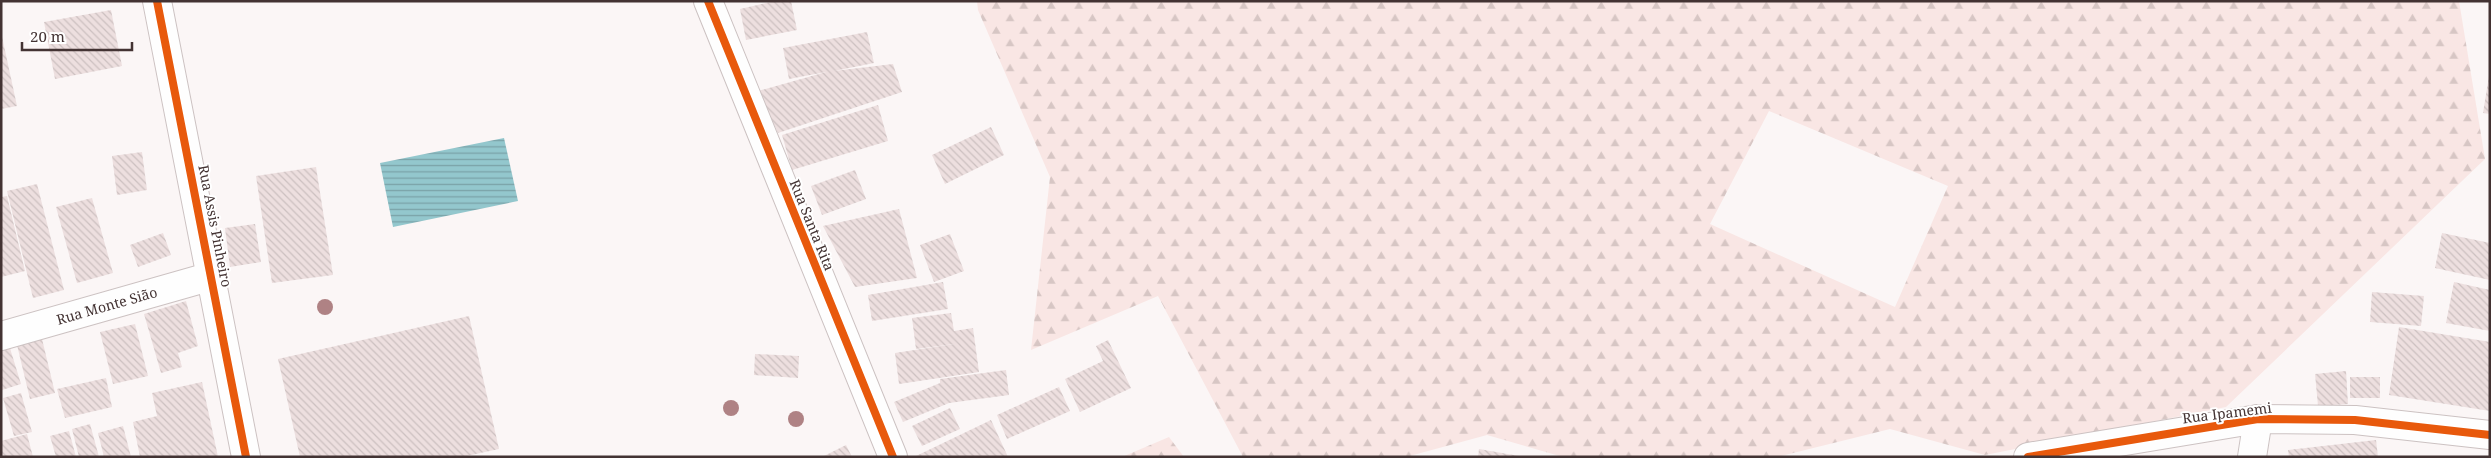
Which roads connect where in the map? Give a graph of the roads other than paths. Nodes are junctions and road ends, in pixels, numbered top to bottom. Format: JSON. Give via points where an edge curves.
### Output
{"nodes":[{"id":1,"x":157,"y":1,"type":"edge"},
{"id":2,"x":708,"y":1,"type":"edge"},
{"id":3,"x":212,"y":276,"type":"junction"},
{"id":4,"x":1,"y":336,"type":"edge"},
{"id":5,"x":2258,"y":418,"type":"junction"},
{"id":6,"x":2490,"y":435,"type":"edge"},
{"id":7,"x":246,"y":457,"type":"edge"},
{"id":8,"x":893,"y":457,"type":"edge"},
{"id":9,"x":2028,"y":457,"type":"edge"},
{"id":10,"x":2252,"y":457,"type":"edge"}],
"edges":[{"from":1,"to":3,"type":"street","name":"Rua Assis Pinheiro"},
{"from":2,"to":8,"type":"street","name":"Rua Santa Rita"},
{"from":3,"to":4,"type":"street","name":"Rua Monte Sião"},
{"from":3,"to":7,"type":"street","name":"Rua Assis Pinheiro"},
{"from":5,"to":6,"type":"street","name":"Rua Ipamemi","via":[[2355,420]]},
{"from":5,"to":9,"type":"street","name":"Rua Ipamemi"},
{"from":5,"to":10,"type":"street"}]}
